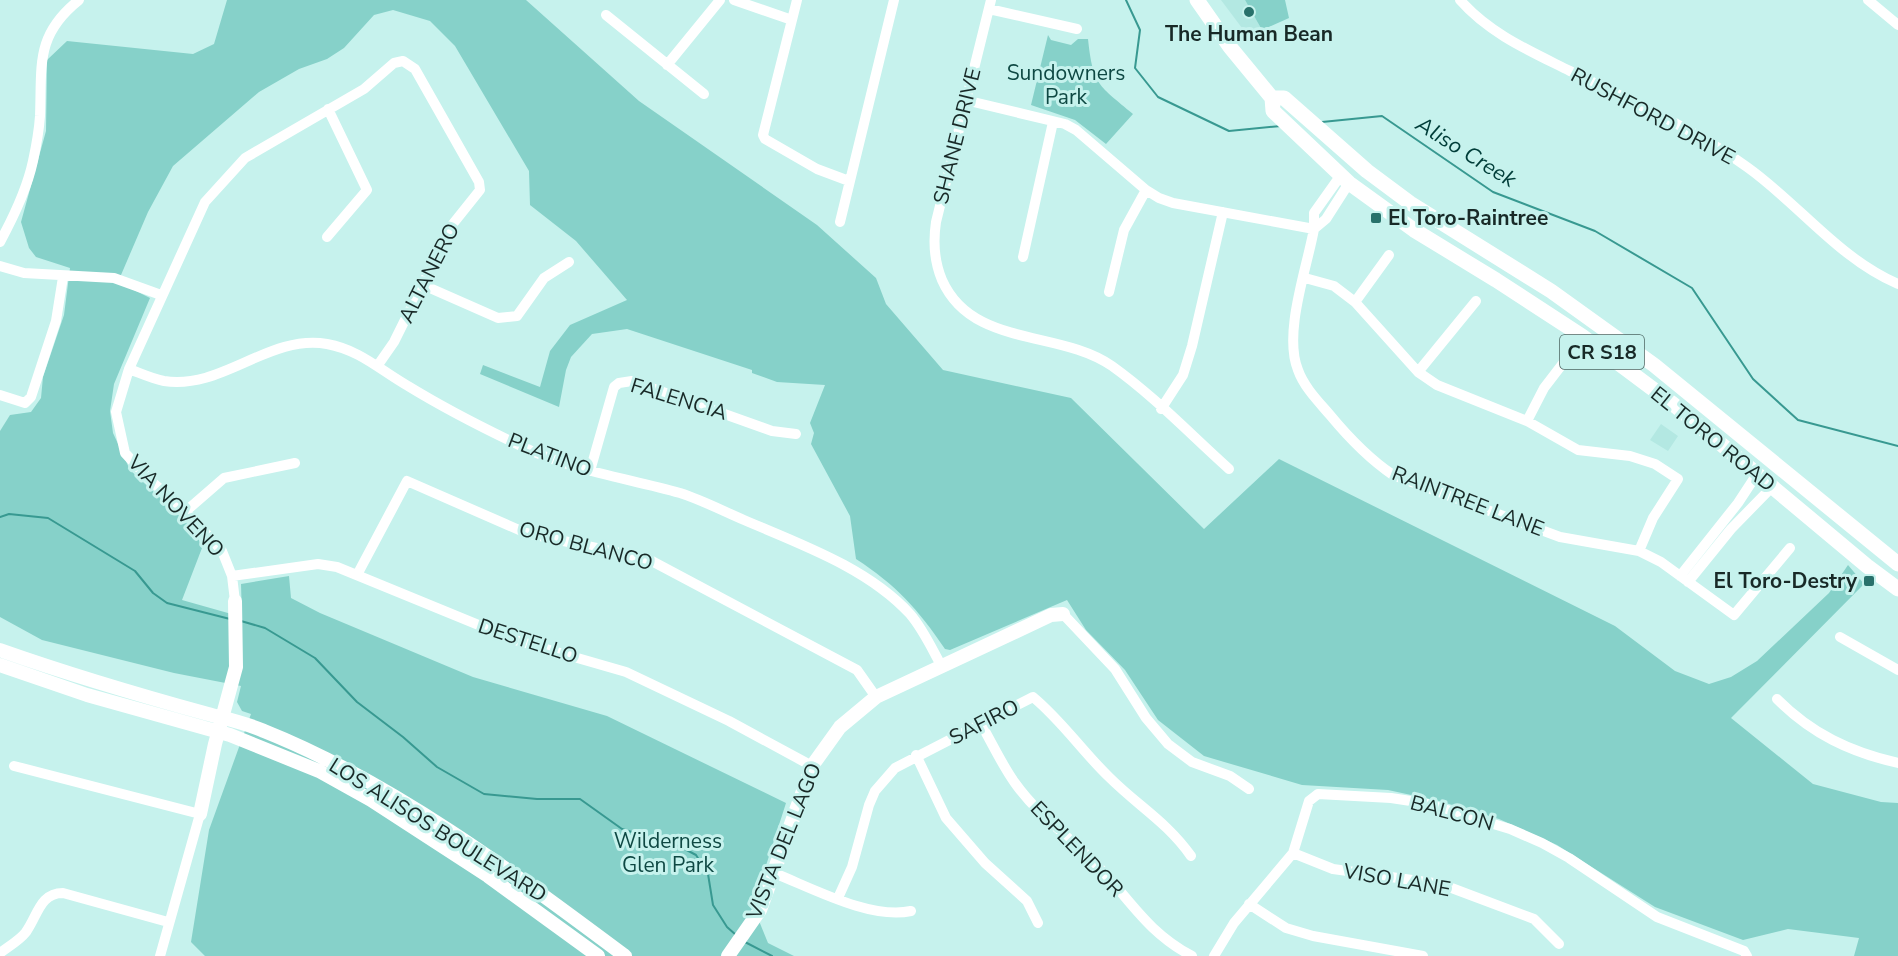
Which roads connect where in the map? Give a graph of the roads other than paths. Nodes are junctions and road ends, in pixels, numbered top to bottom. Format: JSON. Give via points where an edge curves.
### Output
{"nodes":[{"id":1,"x":79,"y":0,"type":"edge"},
{"id":2,"x":720,"y":0,"type":"edge"},
{"id":3,"x":734,"y":0,"type":"edge"},
{"id":4,"x":797,"y":0,"type":"edge"},
{"id":5,"x":894,"y":0,"type":"edge"},
{"id":6,"x":1197,"y":0,"type":"edge"},
{"id":7,"x":1460,"y":0,"type":"edge"},
{"id":8,"x":1868,"y":0,"type":"edge"},
{"id":9,"x":990,"y":4,"type":"edge"},
{"id":10,"x":606,"y":15,"type":"dead end"},
{"id":11,"x":792,"y":20,"type":"junction"},
{"id":12,"x":1898,"y":25,"type":"edge"},
{"id":13,"x":1077,"y":29,"type":"dead end"},
{"id":14,"x":403,"y":61,"type":"joint"},
{"id":15,"x":667,"y":65,"type":"junction"},
{"id":16,"x":704,"y":94,"type":"dead end"},
{"id":17,"x":965,"y":100,"type":"junction"},
{"id":18,"x":1273,"y":104,"type":"junction"},
{"id":19,"x":328,"y":109,"type":"junction"},
{"id":20,"x":1053,"y":122,"type":"junction"},
{"id":21,"x":1345,"y":179,"type":"junction"},
{"id":22,"x":849,"y":181,"type":"junction"},
{"id":23,"x":1146,"y":190,"type":"junction"},
{"id":24,"x":1321,"y":202,"type":"junction"},
{"id":25,"x":1332,"y":209,"type":"junction"},
{"id":26,"x":1223,"y":212,"type":"junction"},
{"id":27,"x":840,"y":222,"type":"dead end"},
{"id":28,"x":1314,"y":229,"type":"junction"},
{"id":29,"x":327,"y":237,"type":"dead end"},
{"id":30,"x":0,"y":242,"type":"edge"},
{"id":31,"x":1389,"y":255,"type":"dead end"},
{"id":32,"x":1023,"y":257,"type":"dead end"},
{"id":33,"x":569,"y":262,"type":"dead end"},
{"id":34,"x":0,"y":266,"type":"edge"},
{"id":35,"x":63,"y":277,"type":"junction"},
{"id":36,"x":1305,"y":278,"type":"junction"},
{"id":37,"x":1898,"y":284,"type":"edge"},
{"id":38,"x":423,"y":285,"type":"junction"},
{"id":39,"x":1109,"y":292,"type":"dead end"},
{"id":40,"x":161,"y":296,"type":"junction"},
{"id":41,"x":1476,"y":301,"type":"dead end"},
{"id":42,"x":1355,"y":302,"type":"junction"},
{"id":43,"x":1564,"y":362,"type":"dead end"},
{"id":44,"x":378,"y":365,"type":"junction"},
{"id":45,"x":129,"y":369,"type":"junction"},
{"id":46,"x":1418,"y":372,"type":"junction"},
{"id":47,"x":0,"y":395,"type":"edge"},
{"id":48,"x":1161,"y":409,"type":"junction"},
{"id":49,"x":1527,"y":421,"type":"junction"},
{"id":50,"x":796,"y":434,"type":"dead end"},
{"id":51,"x":295,"y":463,"type":"dead end"},
{"id":52,"x":1229,"y":469,"type":"dead end"},
{"id":53,"x":590,"y":471,"type":"junction"},
{"id":54,"x":1757,"y":474,"type":"junction"},
{"id":55,"x":1772,"y":487,"type":"junction"},
{"id":56,"x":186,"y":511,"type":"junction"},
{"id":57,"x":1736,"y":514,"type":"junction"},
{"id":58,"x":1790,"y":548,"type":"dead end"},
{"id":59,"x":1639,"y":551,"type":"junction"},
{"id":60,"x":1898,"y":564,"type":"edge"},
{"id":61,"x":357,"y":575,"type":"junction"},
{"id":62,"x":231,"y":576,"type":"junction"},
{"id":63,"x":1684,"y":579,"type":"junction"},
{"id":64,"x":1898,"y":589,"type":"edge"},
{"id":65,"x":235,"y":601,"type":"joint"},
{"id":66,"x":1063,"y":614,"type":"joint"},
{"id":67,"x":1840,"y":637,"type":"dead end"},
{"id":68,"x":0,"y":650,"type":"edge"},
{"id":69,"x":0,"y":665,"type":"edge"},
{"id":70,"x":942,"y":665,"type":"junction"},
{"id":71,"x":1898,"y":670,"type":"edge"},
{"id":72,"x":876,"y":697,"type":"junction"},
{"id":73,"x":1777,"y":699,"type":"dead end"},
{"id":74,"x":223,"y":717,"type":"junction"},
{"id":75,"x":981,"y":724,"type":"junction"},
{"id":76,"x":218,"y":732,"type":"junction"},
{"id":77,"x":916,"y":755,"type":"junction"},
{"id":78,"x":1898,"y":763,"type":"edge"},
{"id":79,"x":14,"y":766,"type":"dead end"},
{"id":80,"x":812,"y":766,"type":"junction"},
{"id":81,"x":1249,"y":789,"type":"dead end"},
{"id":82,"x":200,"y":814,"type":"junction"},
{"id":83,"x":1293,"y":852,"type":"junction"},
{"id":84,"x":1191,"y":856,"type":"dead end"},
{"id":85,"x":774,"y":873,"type":"junction"},
{"id":86,"x":838,"y":898,"type":"junction"},
{"id":87,"x":1249,"y":904,"type":"junction"},
{"id":88,"x":910,"y":911,"type":"dead end"},
{"id":89,"x":168,"y":922,"type":"junction"},
{"id":90,"x":1038,"y":923,"type":"dead end"},
{"id":91,"x":1559,"y":944,"type":"dead end"},
{"id":92,"x":732,"y":951,"type":"edge"},
{"id":93,"x":0,"y":953,"type":"edge"},
{"id":94,"x":159,"y":956,"type":"edge"},
{"id":95,"x":598,"y":956,"type":"edge"},
{"id":96,"x":625,"y":956,"type":"edge"},
{"id":97,"x":1192,"y":956,"type":"edge"},
{"id":98,"x":1214,"y":956,"type":"edge"},
{"id":99,"x":1423,"y":956,"type":"edge"},
{"id":100,"x":1747,"y":956,"type":"edge"}],
"edges":[{"from":1,"to":30,"type":"street","via":[[54,25],[43,45],[40,118],[32,164]]},
{"from":2,"to":15,"type":"street"},
{"from":3,"to":11,"type":"street"},
{"from":4,"to":11,"type":"street"},
{"from":5,"to":22,"type":"street"},
{"from":6,"to":18,"type":"main road","name":"EL TORO ROAD","number":"CR S18"},
{"from":7,"to":37,"type":"street","name":"RUSHFORD DRIVE","via":[[1506,40],[1652,112],[1732,157],[1852,258]]},
{"from":8,"to":12,"type":"street"},
{"from":9,"to":13,"type":"street"},
{"from":9,"to":17,"type":"street","name":"SHANE DRIVE"},
{"from":10,"to":15,"type":"street"},
{"from":11,"to":22,"type":"street","via":[[765,139],[817,169]]},
{"from":14,"to":19,"type":"street","name":"VIA NOVENO","via":[[394,63],[364,89]]},
{"from":14,"to":38,"type":"street","name":"ALTANERO","via":[[415,69],[480,190],[452,225]]},
{"from":15,"to":16,"type":"street"},
{"from":17,"to":20,"type":"street"},
{"from":17,"to":48,"type":"street","name":"SHANE DRIVE","via":[[936,222],[934,251],[948,293],[959,306],[991,327],[1073,347],[1112,366]]},
{"from":18,"to":21,"type":"main road","name":"EL TORO ROAD","number":"CR S18","via":[[1307,145]]},
{"from":18,"to":60,"type":"main road","name":"EL TORO ROAD","via":[[1284,98],[1410,203],[1599,323]]},
{"from":19,"to":29,"type":"street","via":[[367,190]]},
{"from":19,"to":40,"type":"street","name":"VIA NOVENO","via":[[244,158],[205,202]]},
{"from":20,"to":23,"type":"street","via":[[1076,130]]},
{"from":20,"to":32,"type":"street"},
{"from":21,"to":24,"type":"street","name":"RAINTREE LANE"},
{"from":21,"to":25,"type":"street"},
{"from":21,"to":54,"type":"main road","name":"EL TORO ROAD","number":"CR S18","via":[[1414,230],[1582,336]]},
{"from":22,"to":27,"type":"street"},
{"from":23,"to":26,"type":"street","via":[[1173,203]]},
{"from":23,"to":39,"type":"street","via":[[1124,230]]},
{"from":24,"to":25,"type":"street"},
{"from":24,"to":28,"type":"street","name":"RAINTREE LANE","via":[[1314,213]]},
{"from":25,"to":28,"type":"street"},
{"from":26,"to":28,"type":"street"},
{"from":26,"to":48,"type":"street","via":[[1183,375]]},
{"from":28,"to":36,"type":"street","name":"RAINTREE LANE"},
{"from":31,"to":42,"type":"street"},
{"from":33,"to":38,"type":"street","via":[[544,278],[517,316],[511,318],[498,318]]},
{"from":34,"to":35,"type":"street"},
{"from":35,"to":40,"type":"street","via":[[114,278]]},
{"from":35,"to":47,"type":"street","via":[[56,321],[31,397],[18,403]]},
{"from":36,"to":42,"type":"street","via":[[1334,286]]},
{"from":36,"to":59,"type":"street","name":"RAINTREE LANE","via":[[1293,332],[1297,368],[1313,395],[1373,462],[1394,475],[1560,537]]},
{"from":38,"to":44,"type":"street","name":"ALTANERO"},
{"from":40,"to":45,"type":"street","name":"VIA NOVENO"},
{"from":41,"to":46,"type":"street"},
{"from":42,"to":46,"type":"street"},
{"from":43,"to":49,"type":"street","via":[[1544,388]]},
{"from":44,"to":45,"type":"street","name":"PLATINO","via":[[346,348],[307,343],[273,349],[221,372],[184,382],[163,381]]},
{"from":44,"to":53,"type":"street","name":"PLATINO","via":[[445,408],[524,447]]},
{"from":45,"to":56,"type":"street","name":"VIA NOVENO","via":[[116,412],[125,453]]},
{"from":46,"to":49,"type":"street","via":[[1461,396]]},
{"from":48,"to":52,"type":"street","name":"SHANE DRIVE"},
{"from":49,"to":59,"type":"street","via":[[1578,450],[1630,456],[1655,464],[1678,479],[1653,518]]},
{"from":50,"to":53,"type":"street","name":"FALENCIA","via":[[772,431],[625,381],[614,387]]},
{"from":51,"to":56,"type":"street","via":[[224,478]]},
{"from":53,"to":70,"type":"street","name":"PLATINO","via":[[681,494],[781,536],[862,576],[912,616]]},
{"from":54,"to":55,"type":"main road","name":"EL TORO ROAD","number":"CR S18"},
{"from":54,"to":57,"type":"street"},
{"from":55,"to":57,"type":"street"},
{"from":55,"to":64,"type":"main road","name":"EL TORO ROAD","number":"CR S18"},
{"from":56,"to":62,"type":"street","name":"VIA NOVENO","via":[[222,551]]},
{"from":57,"to":63,"type":"street"},
{"from":58,"to":63,"type":"street","name":"RAINTREE LANE","via":[[1734,615]]},
{"from":59,"to":63,"type":"street","name":"RAINTREE LANE"},
{"from":61,"to":62,"type":"street","name":"DESTELLO","via":[[318,564]]},
{"from":61,"to":72,"type":"street","name":"ORO BLANCO","via":[[407,481],[526,533],[648,559],[857,670]]},
{"from":61,"to":80,"type":"street","name":"DESTELLO","via":[[515,640],[626,672]]},
{"from":62,"to":65,"type":"street","name":"VIA NOVENO"},
{"from":65,"to":74,"type":"main road","name":"VIA NOVENO","via":[[236,667]]},
{"from":66,"to":70,"type":"main road","name":"VISTA DEL LAGO","via":[[1051,615]]},
{"from":66,"to":81,"type":"street","via":[[1115,669],[1168,744],[1192,762],[1230,776]]},
{"from":67,"to":71,"type":"street"},
{"from":68,"to":74,"type":"main road","name":"LOS ALISOS BOULEVARD"},
{"from":69,"to":76,"type":"main road","name":"LOS ALISOS BOULEVARD","via":[[87,695]]},
{"from":70,"to":72,"type":"main road","name":"VISTA DEL LAGO"},
{"from":72,"to":80,"type":"main road","name":"VISTA DEL LAGO","via":[[840,727]]},
{"from":73,"to":78,"type":"street","via":[[1799,721],[1833,742]]},
{"from":74,"to":76,"type":"main road","name":"VIA NOVENO"},
{"from":74,"to":96,"type":"main road","name":"LOS ALISOS BOULEVARD","via":[[290,741],[361,777],[530,885]]},
{"from":75,"to":77,"type":"street","name":"SAFIRO"},
{"from":75,"to":84,"type":"street","name":"SAFIRO","via":[[1033,697],[1058,718],[1113,781],[1175,833]]},
{"from":75,"to":97,"type":"street","name":"ESPLENDOR","via":[[1016,784],[1047,820],[1094,862],[1148,926]]},
{"from":76,"to":82,"type":"main road","name":"VIA NOVENO"},
{"from":76,"to":95,"type":"main road","name":"LOS ALISOS BOULEVARD","via":[[319,771],[371,800],[489,876]]},
{"from":77,"to":86,"type":"street","name":"SAFIRO","via":[[895,768],[875,791],[852,867]]},
{"from":77,"to":90,"type":"street","via":[[946,818],[985,863],[1027,901]]},
{"from":79,"to":82,"type":"street"},
{"from":80,"to":85,"type":"main road","name":"VISTA DEL LAGO"},
{"from":82,"to":89,"type":"street","name":"VIA NOVENO"},
{"from":83,"to":87,"type":"street","name":"BALCON"},
{"from":83,"to":91,"type":"street","name":"VISO LANE","via":[[1333,868],[1441,884],[1534,919]]},
{"from":83,"to":100,"type":"street","name":"BALCON","via":[[1309,801],[1318,794],[1424,803],[1464,813],[1542,843],[1657,917],[1744,951]]},
{"from":85,"to":86,"type":"street"},
{"from":85,"to":92,"type":"main road","name":"VISTA DEL LAGO","via":[[760,910]]},
{"from":86,"to":88,"type":"street","via":[[887,913]]},
{"from":87,"to":98,"type":"street","name":"BALCON"},
{"from":87,"to":99,"type":"street","via":[[1286,928]]},
{"from":89,"to":93,"type":"street","via":[[54,893],[46,898],[25,934]]},
{"from":89,"to":94,"type":"street","name":"VIA NOVENO"}]}
